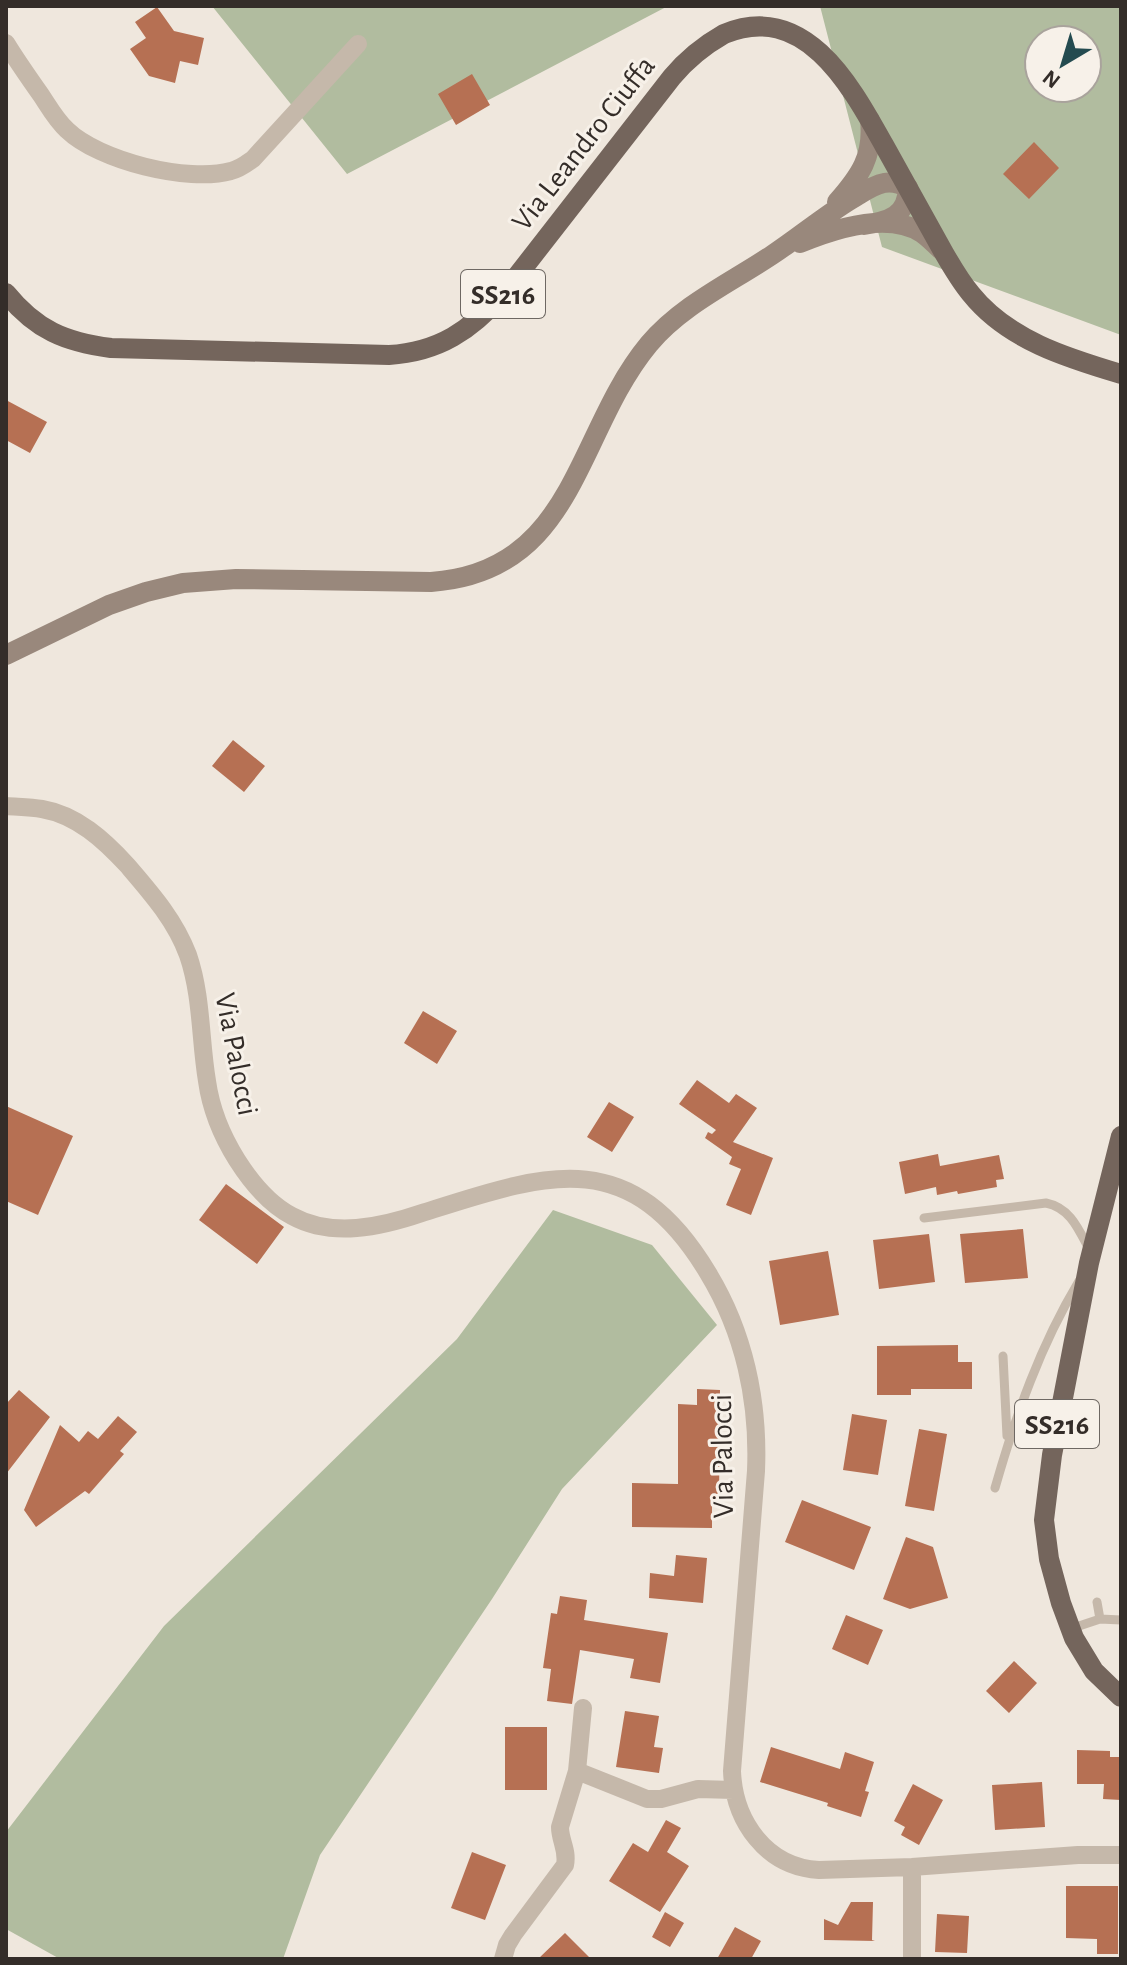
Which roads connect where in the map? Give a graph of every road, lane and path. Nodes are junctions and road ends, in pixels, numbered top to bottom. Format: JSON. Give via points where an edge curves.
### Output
{"nodes":[{"id":1,"x":6,"y":43,"type":"edge"},
{"id":2,"x":358,"y":44,"type":"dead end"},
{"id":3,"x":870,"y":120,"type":"junction"},
{"id":4,"x":908,"y":188,"type":"junction"},
{"id":5,"x":817,"y":221,"type":"junction"},
{"id":6,"x":864,"y":225,"type":"junction"},
{"id":7,"x":944,"y":253,"type":"junction"},
{"id":8,"x":774,"y":254,"type":"junction"},
{"id":9,"x":6,"y":293,"type":"edge"},
{"id":10,"x":1121,"y":374,"type":"edge"},
{"id":11,"x":6,"y":655,"type":"edge"},
{"id":12,"x":6,"y":806,"type":"edge"},
{"id":13,"x":1121,"y":1136,"type":"edge"},
{"id":14,"x":924,"y":1218,"type":"dead end"},
{"id":15,"x":1090,"y":1260,"type":"junction"},
{"id":16,"x":1003,"y":1356,"type":"dead end"},
{"id":17,"x":1007,"y":1445,"type":"junction"},
{"id":18,"x":995,"y":1488,"type":"dead end"},
{"id":19,"x":1097,"y":1602,"type":"dead end"},
{"id":20,"x":1100,"y":1619,"type":"junction"},
{"id":21,"x":1121,"y":1620,"type":"edge"},
{"id":22,"x":1070,"y":1629,"type":"junction"},
{"id":23,"x":1121,"y":1697,"type":"edge"},
{"id":24,"x":583,"y":1708,"type":"dead end"},
{"id":25,"x":577,"y":1771,"type":"junction"},
{"id":26,"x":734,"y":1790,"type":"junction"},
{"id":27,"x":1121,"y":1855,"type":"edge"},
{"id":28,"x":912,"y":1867,"type":"junction"},
{"id":29,"x":503,"y":1959,"type":"edge"},
{"id":30,"x":912,"y":1959,"type":"edge"}],
"edges":[{"from":1,"to":2,"type":"street","via":[[57,119],[77,139],[145,167],[197,175],[231,171],[253,159]]},
{"from":3,"to":4,"type":"main road","number":"SS216"},
{"from":3,"to":5,"type":"street","via":[[865,164]]},
{"from":3,"to":9,"type":"main road","name":"Via Leandro Ciuffa","number":"SS216","via":[[846,78],[801,33],[763,24],[728,32],[679,69],[495,303],[449,340],[410,353],[101,347],[44,329]]},
{"from":4,"to":5,"type":"street","via":[[878,185]]},
{"from":4,"to":6,"type":"street","via":[[906,204],[896,215]]},
{"from":4,"to":7,"type":"main road","number":"SS216"},
{"from":5,"to":8,"type":"street"},
{"from":6,"to":7,"type":"street","via":[[908,227]]},
{"from":6,"to":8,"type":"street","via":[[822,234]]},
{"from":7,"to":10,"type":"main road","number":"SS216","via":[[970,294],[1010,328],[1055,353]]},
{"from":8,"to":11,"type":"street","via":[[692,306],[653,340],[628,374],[550,518],[519,551],[496,566],[431,582],[183,583],[118,602]]},
{"from":12,"to":26,"type":"street","name":"Via Palocci","via":[[50,811],[89,830],[167,914],[195,980],[206,1079],[218,1123],[249,1176],[285,1212],[319,1226],[365,1227],[509,1187],[575,1179],[611,1184],[642,1199],[692,1248],[736,1331],[751,1384],[756,1431],[731,1764]]},
{"from":13,"to":15,"type":"main road","number":"SS216"},
{"from":14,"to":15,"type":"lane","via":[[1053,1205],[1073,1221]]},
{"from":15,"to":17,"type":"lane","via":[[1050,1333]]},
{"from":15,"to":22,"type":"main road","number":"SS216","via":[[1044,1520],[1049,1559]]},
{"from":16,"to":17,"type":"lane"},
{"from":17,"to":18,"type":"lane"},
{"from":19,"to":20,"type":"lane"},
{"from":20,"to":21,"type":"lane"},
{"from":20,"to":22,"type":"lane"},
{"from":22,"to":23,"type":"main road","number":"SS216","via":[[1088,1663]]},
{"from":24,"to":25,"type":"street"},
{"from":25,"to":26,"type":"street","via":[[647,1799],[698,1789]]},
{"from":25,"to":29,"type":"street","via":[[560,1827],[565,1865],[513,1935]]},
{"from":26,"to":28,"type":"street","name":"Via Palocci","via":[[760,1843],[790,1865],[819,1870]]},
{"from":27,"to":28,"type":"street","name":"Via Palocci"},
{"from":28,"to":30,"type":"street"}]}
